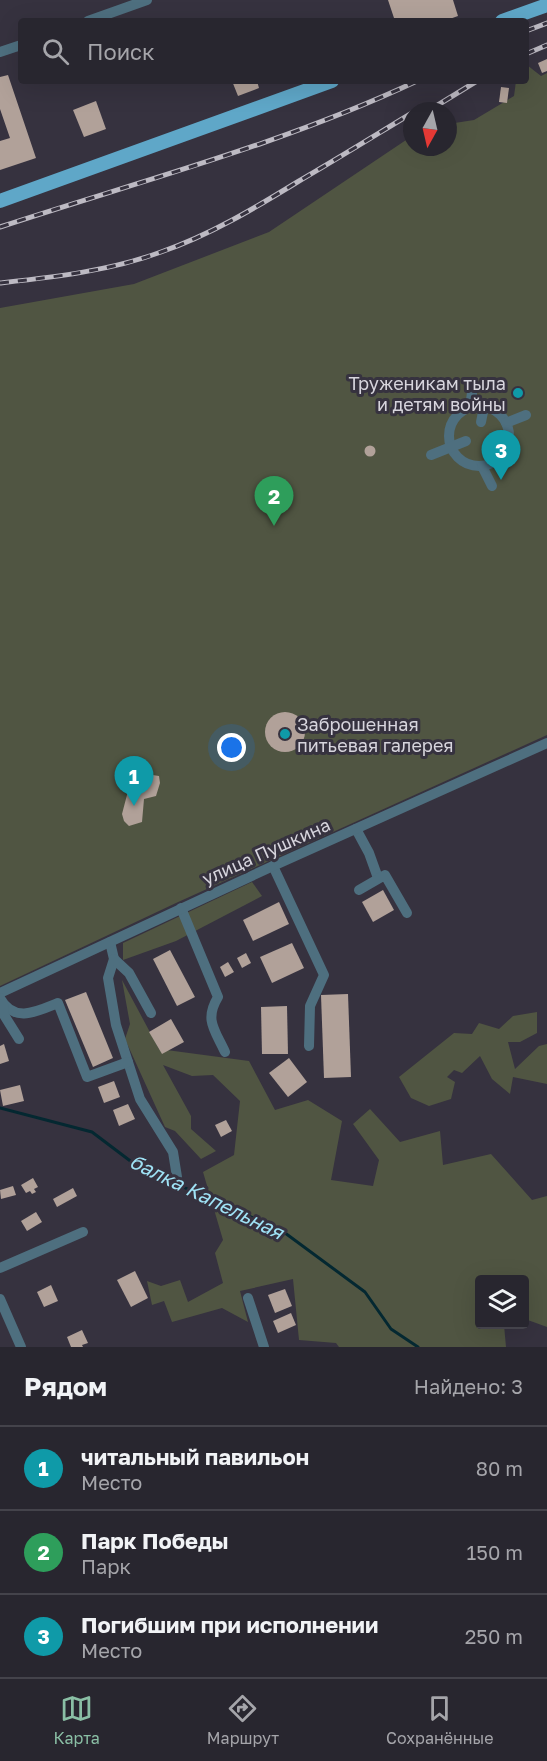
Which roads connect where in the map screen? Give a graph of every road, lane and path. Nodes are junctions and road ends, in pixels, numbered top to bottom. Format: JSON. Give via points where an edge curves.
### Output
{"nodes":[{"id":1,"x":147,"y":0,"type":"edge"},
{"id":2,"x":530,"y":6,"type":"edge"},
{"id":3,"x":547,"y":6,"type":"edge"},
{"id":4,"x":96,"y":18,"type":"edge"},
{"id":5,"x":508,"y":18,"type":"edge"},
{"id":6,"x":18,"y":46,"type":"edge"},
{"id":7,"x":0,"y":52,"type":"edge"},
{"id":8,"x":324,"y":84,"type":"edge"},
{"id":9,"x":0,"y":201,"type":"edge"},
{"id":10,"x":473,"y":385,"type":"dead end"},
{"id":11,"x":484,"y":407,"type":"junction"},
{"id":12,"x":470,"y":408,"type":"junction"},
{"id":13,"x":526,"y":415,"type":"dead end"},
{"id":14,"x":481,"y":422,"type":"dead end"},
{"id":15,"x":506,"y":423,"type":"junction"},
{"id":16,"x":466,"y":441,"type":"dead end"},
{"id":17,"x":491,"y":444,"type":"dead end"},
{"id":18,"x":451,"y":447,"type":"junction"},
{"id":19,"x":504,"y":453,"type":"junction"},
{"id":20,"x":431,"y":455,"type":"dead end"},
{"id":21,"x":482,"y":466,"type":"junction"},
{"id":22,"x":492,"y":486,"type":"dead end"},
{"id":23,"x":547,"y":743,"type":"edge"},
{"id":24,"x":356,"y":829,"type":"junction"},
{"id":25,"x":273,"y":866,"type":"junction"},
{"id":26,"x":378,"y":878,"type":"junction"},
{"id":27,"x":358,"y":890,"type":"dead end"},
{"id":28,"x":181,"y":908,"type":"junction"},
{"id":29,"x":407,"y":913,"type":"dead end"},
{"id":30,"x":110,"y":942,"type":"junction"},
{"id":31,"x":114,"y":959,"type":"junction"},
{"id":32,"x":0,"y":993,"type":"edge"},
{"id":33,"x":2,"y":1001,"type":"edge"},
{"id":34,"x":151,"y":1013,"type":"dead end"},
{"id":35,"x":19,"y":1039,"type":"dead end"},
{"id":36,"x":309,"y":1046,"type":"dead end"},
{"id":37,"x":225,"y":1052,"type":"dead end"},
{"id":38,"x":128,"y":1062,"type":"junction"},
{"id":39,"x":177,"y":1177,"type":"dead end"},
{"id":40,"x":83,"y":1232,"type":"dead end"},
{"id":41,"x":0,"y":1269,"type":"edge"},
{"id":42,"x":248,"y":1298,"type":"dead end"},
{"id":43,"x":0,"y":1299,"type":"edge"},
{"id":44,"x":21,"y":1347,"type":"edge"},
{"id":45,"x":264,"y":1347,"type":"edge"}],
"edges":[{"from":1,"to":4,"type":"street"},
{"from":2,"to":3,"type":"main road"},
{"from":2,"to":5,"type":"main road"},
{"from":6,"to":7,"type":"street"},
{"from":8,"to":9,"type":"main road"},
{"from":10,"to":12,"type":"street"},
{"from":11,"to":12,"type":"street"},
{"from":11,"to":14,"type":"street"},
{"from":11,"to":15,"type":"street","via":[[497,412]]},
{"from":12,"to":18,"type":"street","via":[[452,423]]},
{"from":13,"to":15,"type":"street"},
{"from":15,"to":19,"type":"street","via":[[509,438]]},
{"from":16,"to":18,"type":"street"},
{"from":17,"to":19,"type":"street"},
{"from":18,"to":20,"type":"street"},
{"from":18,"to":21,"type":"street","via":[[462,461]]},
{"from":19,"to":21,"type":"street","via":[[494,463]]},
{"from":21,"to":22,"type":"street"},
{"from":23,"to":24,"type":"street","name":"улица Пушкина"},
{"from":24,"to":25,"type":"street","name":"улица Пушкина"},
{"from":24,"to":26,"type":"street"},
{"from":25,"to":28,"type":"street","name":"улица Пушкина"},
{"from":25,"to":36,"type":"street","via":[[324,975],[310,1006]]},
{"from":26,"to":27,"type":"street"},
{"from":26,"to":29,"type":"street","via":[[385,875]]},
{"from":28,"to":30,"type":"street","name":"улица Пушкина"},
{"from":28,"to":37,"type":"street","via":[[218,997],[210,1017]]},
{"from":30,"to":31,"type":"street"},
{"from":30,"to":32,"type":"street","name":"улица Пушкина"},
{"from":31,"to":34,"type":"street","via":[[129,973]]},
{"from":31,"to":38,"type":"street","via":[[108,978],[116,1025]]},
{"from":33,"to":35,"type":"street","via":[[4,1015]]},
{"from":33,"to":38,"type":"street","via":[[17,1013],[28,1015],[58,1003],[87,1077]]},
{"from":38,"to":39,"type":"street","via":[[140,1099],[173,1152]]},
{"from":40,"to":41,"type":"street"},
{"from":42,"to":45,"type":"street"},
{"from":43,"to":44,"type":"street"}]}
